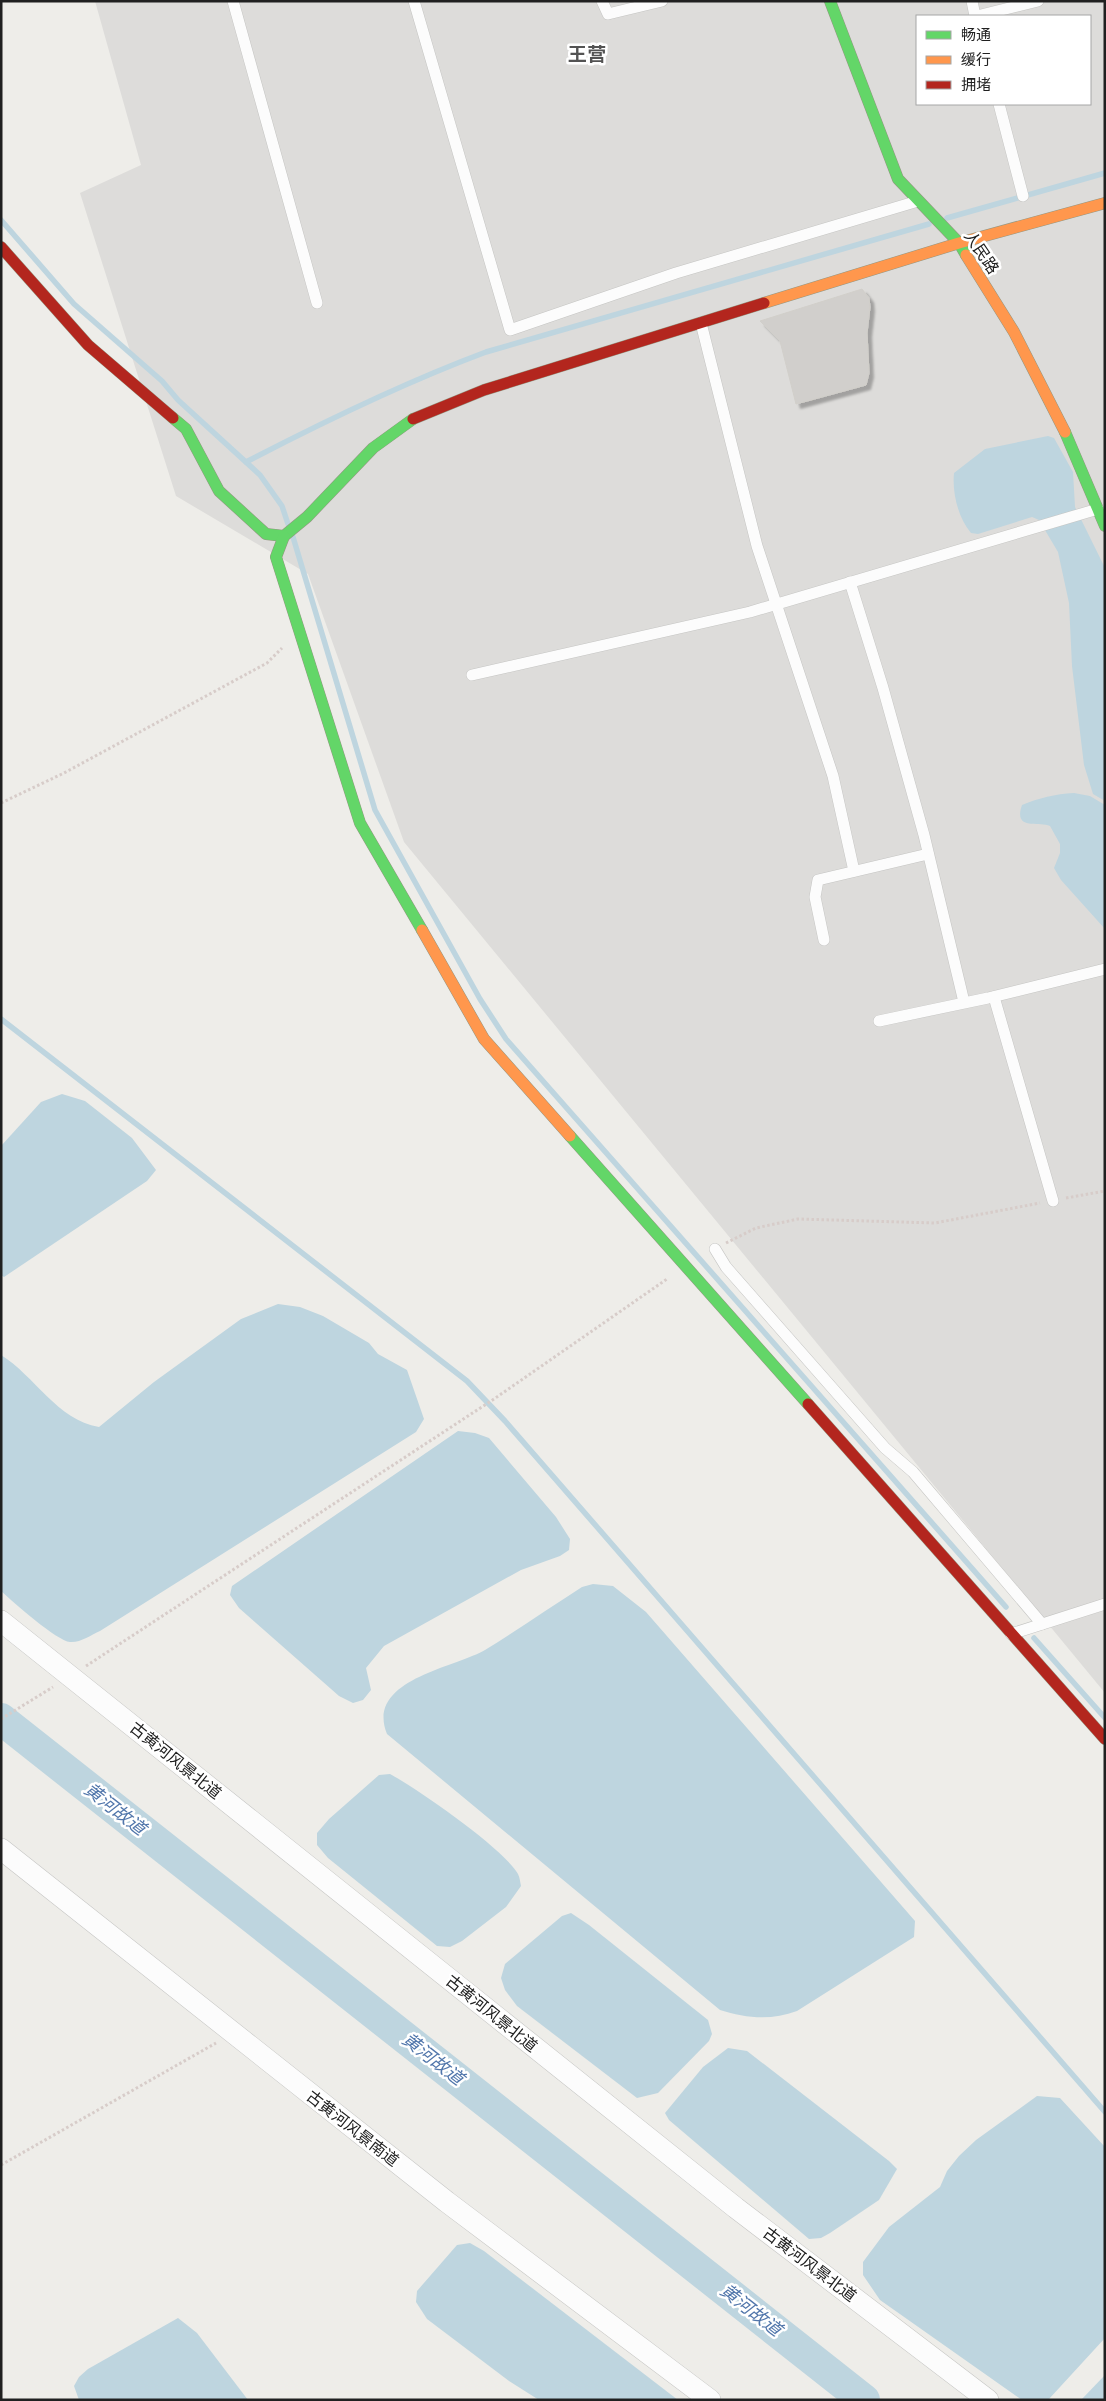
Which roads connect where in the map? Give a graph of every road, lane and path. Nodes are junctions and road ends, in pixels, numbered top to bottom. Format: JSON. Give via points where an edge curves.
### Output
{"nodes":[{"id":1,"x":234,"y":1,"type":"edge"},
{"id":2,"x":414,"y":1,"type":"edge"},
{"id":3,"x":602,"y":1,"type":"edge"},
{"id":4,"x":662,"y":1,"type":"edge"},
{"id":5,"x":830,"y":1,"type":"edge"},
{"id":6,"x":972,"y":1,"type":"edge"},
{"id":7,"x":1038,"y":1,"type":"edge"},
{"id":8,"x":976,"y":15,"type":"edge"},
{"id":9,"x":980,"y":15,"type":"edge"},
{"id":10,"x":999,"y":105,"type":"edge"},
{"id":11,"x":1023,"y":196,"type":"dead end"},
{"id":12,"x":918,"y":201,"type":"junction"},
{"id":13,"x":1105,"y":203,"type":"edge"},
{"id":14,"x":959,"y":244,"type":"junction"},
{"id":15,"x":1,"y":247,"type":"edge"},
{"id":16,"x":317,"y":303,"type":"dead end"},
{"id":17,"x":701,"y":323,"type":"junction"},
{"id":18,"x":1098,"y":509,"type":"junction"},
{"id":19,"x":1105,"y":526,"type":"edge"},
{"id":20,"x":284,"y":535,"type":"junction"},
{"id":21,"x":850,"y":582,"type":"junction"},
{"id":22,"x":775,"y":604,"type":"junction"},
{"id":23,"x":299,"y":631,"type":"junction"},
{"id":24,"x":472,"y":676,"type":"dead end"},
{"id":25,"x":1,"y":804,"type":"edge"},
{"id":26,"x":928,"y":854,"type":"junction"},
{"id":27,"x":854,"y":871,"type":"junction"},
{"id":28,"x":824,"y":940,"type":"dead end"},
{"id":29,"x":1105,"y":969,"type":"edge"},
{"id":30,"x":994,"y":997,"type":"junction"},
{"id":31,"x":964,"y":1002,"type":"junction"},
{"id":32,"x":879,"y":1021,"type":"dead end"},
{"id":33,"x":1105,"y":1191,"type":"edge"},
{"id":34,"x":1053,"y":1201,"type":"junction"},
{"id":35,"x":715,"y":1249,"type":"joint"},
{"id":36,"x":685,"y":1266,"type":"junction"},
{"id":37,"x":1105,"y":1604,"type":"edge"},
{"id":38,"x":1,"y":1621,"type":"edge"},
{"id":39,"x":1038,"y":1625,"type":"junction"},
{"id":40,"x":1014,"y":1633,"type":"junction"},
{"id":41,"x":64,"y":1680,"type":"junction"},
{"id":42,"x":1,"y":1719,"type":"edge"},
{"id":43,"x":1105,"y":1739,"type":"edge"},
{"id":44,"x":1,"y":1849,"type":"edge"},
{"id":45,"x":228,"y":2029,"type":"junction"},
{"id":46,"x":1,"y":2165,"type":"edge"},
{"id":47,"x":710,"y":2400,"type":"edge"},
{"id":48,"x":988,"y":2400,"type":"edge"}],
"edges":[{"from":1,"to":16,"type":"lane"},
{"from":2,"to":12,"type":"lane","via":[[510,330],[676,273]]},
{"from":3,"to":4,"type":"lane","via":[[608,14]]},
{"from":5,"to":12,"type":"street","name":"人民路","via":[[898,180]]},
{"from":6,"to":8,"type":"lane"},
{"from":7,"to":9,"type":"lane"},
{"from":10,"to":11,"type":"lane"},
{"from":12,"to":14,"type":"street","name":"人民路"},
{"from":13,"to":14,"type":"street"},
{"from":14,"to":17,"type":"street"},
{"from":14,"to":18,"type":"street","name":"人民路","via":[[1014,332],[1063,427]]},
{"from":15,"to":20,"type":"street","via":[[88,344],[186,429],[219,491],[266,534]]},
{"from":17,"to":20,"type":"street","via":[[484,390],[416,417],[373,448]]},
{"from":17,"to":22,"type":"lane","via":[[757,546]]},
{"from":18,"to":19,"type":"street","name":"人民路"},
{"from":18,"to":21,"type":"lane"},
{"from":20,"to":23,"type":"street","via":[[276,557]]},
{"from":21,"to":22,"type":"lane"},
{"from":21,"to":26,"type":"lane","via":[[883,688]]},
{"from":22,"to":24,"type":"lane"},
{"from":22,"to":27,"type":"lane","via":[[833,776]]},
{"from":23,"to":25,"type":"path","via":[[268,663]]},
{"from":23,"to":36,"type":"street","via":[[360,824],[484,1039]]},
{"from":26,"to":27,"type":"lane"},
{"from":26,"to":31,"type":"lane"},
{"from":27,"to":28,"type":"lane","via":[[818,880],[815,897]]},
{"from":29,"to":30,"type":"lane"},
{"from":30,"to":31,"type":"lane"},
{"from":30,"to":34,"type":"lane"},
{"from":31,"to":32,"type":"lane"},
{"from":33,"to":34,"type":"path"},
{"from":34,"to":35,"type":"path","via":[[935,1223],[798,1218],[756,1228]]},
{"from":35,"to":39,"type":"lane","via":[[726,1267],[885,1448],[913,1472]]},
{"from":36,"to":40,"type":"street"},
{"from":36,"to":41,"type":"path","via":[[481,1408]]},
{"from":37,"to":39,"type":"lane"},
{"from":38,"to":41,"type":"street","name":"古黄河风景北道"},
{"from":39,"to":40,"type":"lane"},
{"from":40,"to":43,"type":"street"},
{"from":41,"to":42,"type":"path"},
{"from":41,"to":48,"type":"street","name":"古黄河风景北道","via":[[736,2208]]},
{"from":44,"to":45,"type":"street","name":"古黄河风景南道"},
{"from":45,"to":46,"type":"path","via":[[218,2042],[207,2049]]},
{"from":45,"to":47,"type":"street","name":"古黄河风景南道","via":[[446,2202]]}]}
